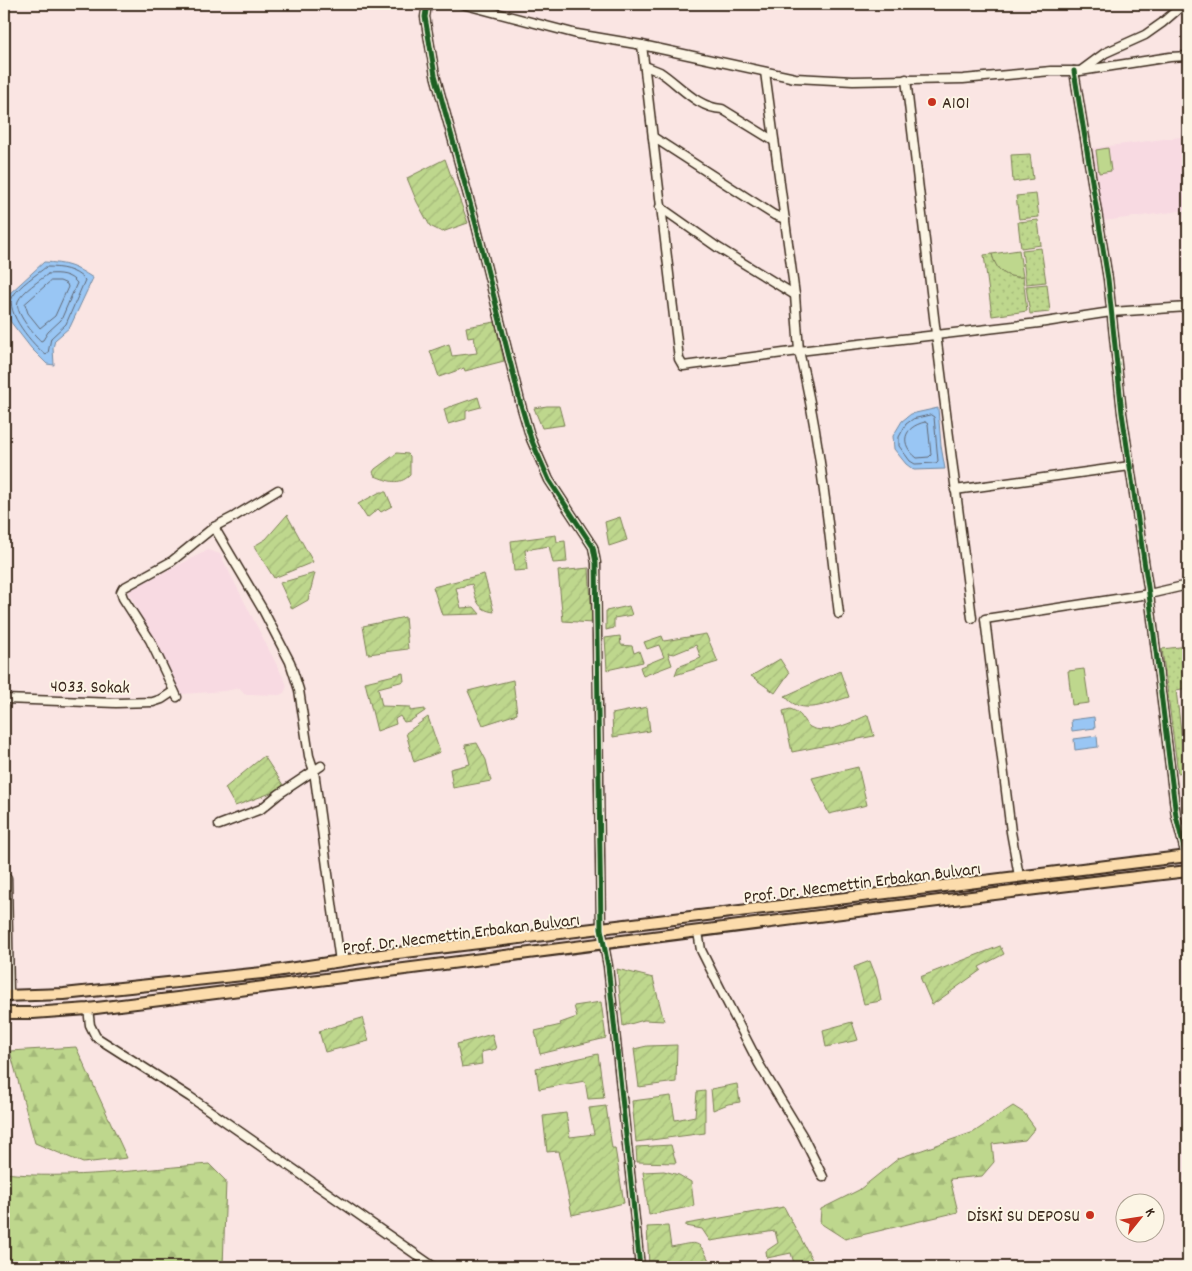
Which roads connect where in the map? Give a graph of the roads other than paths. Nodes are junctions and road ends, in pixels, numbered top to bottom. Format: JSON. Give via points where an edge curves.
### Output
{"nodes":[{"id":1,"x":427,"y":4,"type":"edge"},
{"id":2,"x":462,"y":4,"type":"edge"},
{"id":3,"x":1184,"y":4,"type":"edge"},
{"id":4,"x":642,"y":45,"type":"junction"},
{"id":5,"x":1188,"y":56,"type":"edge"},
{"id":6,"x":645,"y":66,"type":"junction"},
{"id":7,"x":1077,"y":71,"type":"junction"},
{"id":8,"x":765,"y":72,"type":"junction"},
{"id":9,"x":906,"y":80,"type":"junction"},
{"id":10,"x":652,"y":137,"type":"junction"},
{"id":11,"x":774,"y":141,"type":"junction"},
{"id":12,"x":660,"y":208,"type":"junction"},
{"id":13,"x":785,"y":219,"type":"junction"},
{"id":14,"x":795,"y":295,"type":"junction"},
{"id":15,"x":1188,"y":307,"type":"edge"},
{"id":16,"x":1111,"y":312,"type":"junction"},
{"id":17,"x":936,"y":334,"type":"junction"},
{"id":18,"x":800,"y":351,"type":"junction"},
{"id":19,"x":1130,"y":466,"type":"junction"},
{"id":20,"x":278,"y":490,"type":"dead end"},
{"id":21,"x":955,"y":490,"type":"junction"},
{"id":22,"x":214,"y":526,"type":"junction"},
{"id":23,"x":1188,"y":585,"type":"edge"},
{"id":24,"x":1149,"y":594,"type":"junction"},
{"id":25,"x":838,"y":614,"type":"dead end"},
{"id":26,"x":972,"y":618,"type":"dead end"},
{"id":27,"x":4,"y":699,"type":"edge"},
{"id":28,"x":318,"y":768,"type":"junction"},
{"id":29,"x":219,"y":825,"type":"dead end"},
{"id":30,"x":1187,"y":856,"type":"edge"},
{"id":31,"x":1188,"y":871,"type":"edge"},
{"id":32,"x":1019,"y":876,"type":"junction"},
{"id":33,"x":7,"y":878,"type":"dead end"},
{"id":34,"x":601,"y":929,"type":"junction"},
{"id":35,"x":698,"y":932,"type":"junction"},
{"id":36,"x":603,"y":945,"type":"junction"},
{"id":37,"x":340,"y":962,"type":"junction"},
{"id":38,"x":6,"y":996,"type":"edge"},
{"id":39,"x":88,"y":1009,"type":"junction"},
{"id":40,"x":4,"y":1013,"type":"edge"},
{"id":41,"x":824,"y":1177,"type":"dead end"},
{"id":42,"x":434,"y":1267,"type":"edge"},
{"id":43,"x":640,"y":1267,"type":"edge"}],
"edges":[{"from":1,"to":34,"type":"street","via":[[425,17],[435,75],[531,439],[549,480],[593,547],[596,562]]},
{"from":2,"to":4,"type":"street","via":[[577,34]]},
{"from":3,"to":7,"type":"street","via":[[1145,35],[1105,53]]},
{"from":4,"to":6,"type":"street"},
{"from":4,"to":8,"type":"street"},
{"from":5,"to":7,"type":"street"},
{"from":6,"to":10,"type":"street"},
{"from":6,"to":11,"type":"street","via":[[659,72],[704,105],[722,108]]},
{"from":7,"to":9,"type":"street"},
{"from":7,"to":16,"type":"street"},
{"from":8,"to":9,"type":"street","via":[[795,78]]},
{"from":8,"to":11,"type":"street"},
{"from":9,"to":17,"type":"street"},
{"from":10,"to":12,"type":"street"},
{"from":10,"to":13,"type":"street"},
{"from":11,"to":13,"type":"street"},
{"from":12,"to":14,"type":"street"},
{"from":12,"to":18,"type":"street","via":[[680,364],[687,366]]},
{"from":13,"to":14,"type":"street"},
{"from":14,"to":18,"type":"street"},
{"from":15,"to":16,"type":"street"},
{"from":16,"to":17,"type":"street"},
{"from":16,"to":19,"type":"street"},
{"from":17,"to":18,"type":"street"},
{"from":17,"to":21,"type":"street"},
{"from":18,"to":25,"type":"street","via":[[821,470]]},
{"from":19,"to":21,"type":"street"},
{"from":19,"to":24,"type":"street"},
{"from":20,"to":22,"type":"street"},
{"from":21,"to":26,"type":"street"},
{"from":22,"to":27,"type":"street","name":"4033. Sokak","via":[[172,561],[121,592],[150,640],[175,694],[152,702]]},
{"from":22,"to":28,"type":"street","via":[[290,662],[299,690],[309,756]]},
{"from":23,"to":24,"type":"street"},
{"from":24,"to":30,"type":"street","via":[[1176,816]]},
{"from":24,"to":32,"type":"street","via":[[985,619]]},
{"from":28,"to":29,"type":"street","via":[[261,809]]},
{"from":28,"to":37,"type":"street"},
{"from":30,"to":32,"type":"main road","name":"Prof. Dr. Necmettin Erbakan Bulvarı"},
{"from":31,"to":35,"type":"main road","name":"Prof. Dr. Necmettin Erbakan Bulvarı"},
{"from":32,"to":34,"type":"main road","name":"Prof. Dr. Necmettin Erbakan Bulvarı"},
{"from":33,"to":38,"type":"street"},
{"from":34,"to":36,"type":"street"},
{"from":34,"to":37,"type":"main road","name":"Prof. Dr. Necmettin Erbakan Bulvarı"},
{"from":35,"to":36,"type":"main road","name":"Prof. Dr. Necmettin Erbakan Bulvarı"},
{"from":35,"to":41,"type":"street","via":[[701,950],[738,1024]]},
{"from":36,"to":39,"type":"main road","name":"Prof. Dr. Necmettin Erbakan Bulvarı"},
{"from":36,"to":43,"type":"street","via":[[608,966]]},
{"from":37,"to":38,"type":"main road","name":"Prof. Dr. Necmettin Erbakan Bulvarı","via":[[64,994]]},
{"from":39,"to":40,"type":"main road","name":"Prof. Dr. Necmettin Erbakan Bulvarı"},
{"from":39,"to":42,"type":"street","via":[[96,1037],[190,1097]]}]}
